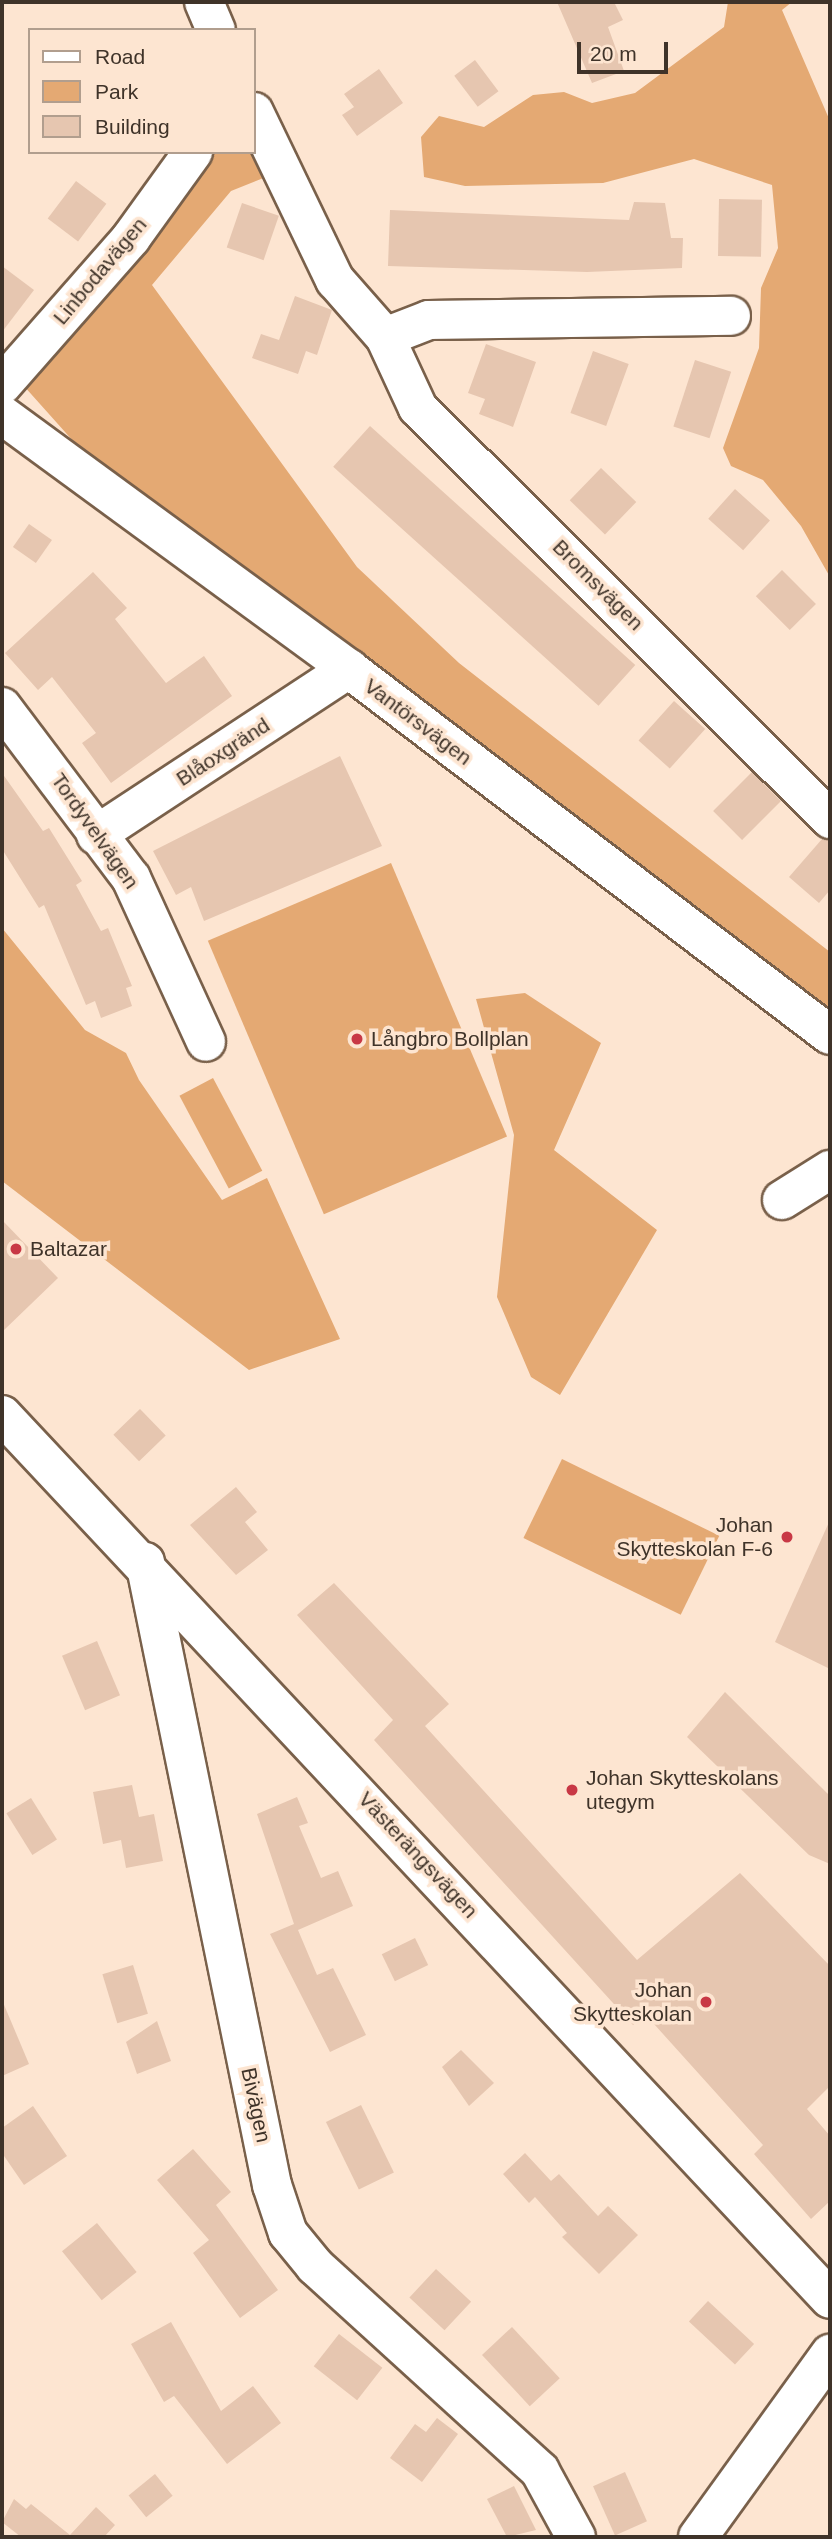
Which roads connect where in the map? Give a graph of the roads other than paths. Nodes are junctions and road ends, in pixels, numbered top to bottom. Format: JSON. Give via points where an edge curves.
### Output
{"nodes":[{"id":1,"x":204,"y":2,"type":"edge"},
{"id":2,"x":215,"y":28,"type":"edge"},
{"id":3,"x":256,"y":116,"type":"edge"},
{"id":4,"x":191,"y":154,"type":"edge"},
{"id":5,"x":731,"y":316,"type":"dead end"},
{"id":6,"x":385,"y":337,"type":"junction"},
{"id":7,"x":2,"y":385,"type":"edge"},
{"id":8,"x":2,"y":415,"type":"edge"},
{"id":9,"x":349,"y":669,"type":"junction"},
{"id":10,"x":2,"y":707,"type":"edge"},
{"id":11,"x":830,"y":820,"type":"edge"},
{"id":12,"x":96,"y":835,"type":"junction"},
{"id":13,"x":830,"y":1035,"type":"edge"},
{"id":14,"x":206,"y":1042,"type":"dead end"},
{"id":15,"x":830,"y":1170,"type":"edge"},
{"id":16,"x":782,"y":1200,"type":"dead end"},
{"id":17,"x":2,"y":1415,"type":"edge"},
{"id":18,"x":145,"y":1562,"type":"junction"},
{"id":19,"x":830,"y":2299,"type":"edge"},
{"id":20,"x":830,"y":2354,"type":"edge"},
{"id":21,"x":576,"y":2537,"type":"edge"},
{"id":22,"x":698,"y":2537,"type":"edge"}],
"edges":[{"from":1,"to":2,"type":"street"},
{"from":3,"to":6,"type":"street","name":"Bromsvägen","via":[[335,280]]},
{"from":4,"to":7,"type":"street","name":"Linbodavägen","via":[[131,239]]},
{"from":5,"to":6,"type":"street","via":[[429,320]]},
{"from":6,"to":11,"type":"street","name":"Bromsvägen","via":[[418,408]]},
{"from":8,"to":9,"type":"street","name":"Vantörsvägen"},
{"from":9,"to":12,"type":"street","name":"Blåoxgränd"},
{"from":9,"to":13,"type":"street","name":"Vantörsvägen"},
{"from":10,"to":12,"type":"street","name":"Tordyvelvägen","via":[[44,757]]},
{"from":12,"to":14,"type":"street","name":"Tordyvelvägen","via":[[131,878]]},
{"from":15,"to":16,"type":"street"},
{"from":17,"to":18,"type":"street","name":"Västerängsvägen"},
{"from":18,"to":19,"type":"street","name":"Västerängsvägen"},
{"from":18,"to":21,"type":"street","name":"Bivägen","via":[[272,2185],[288,2233],[315,2266],[540,2471]]},
{"from":20,"to":22,"type":"street"}]}
